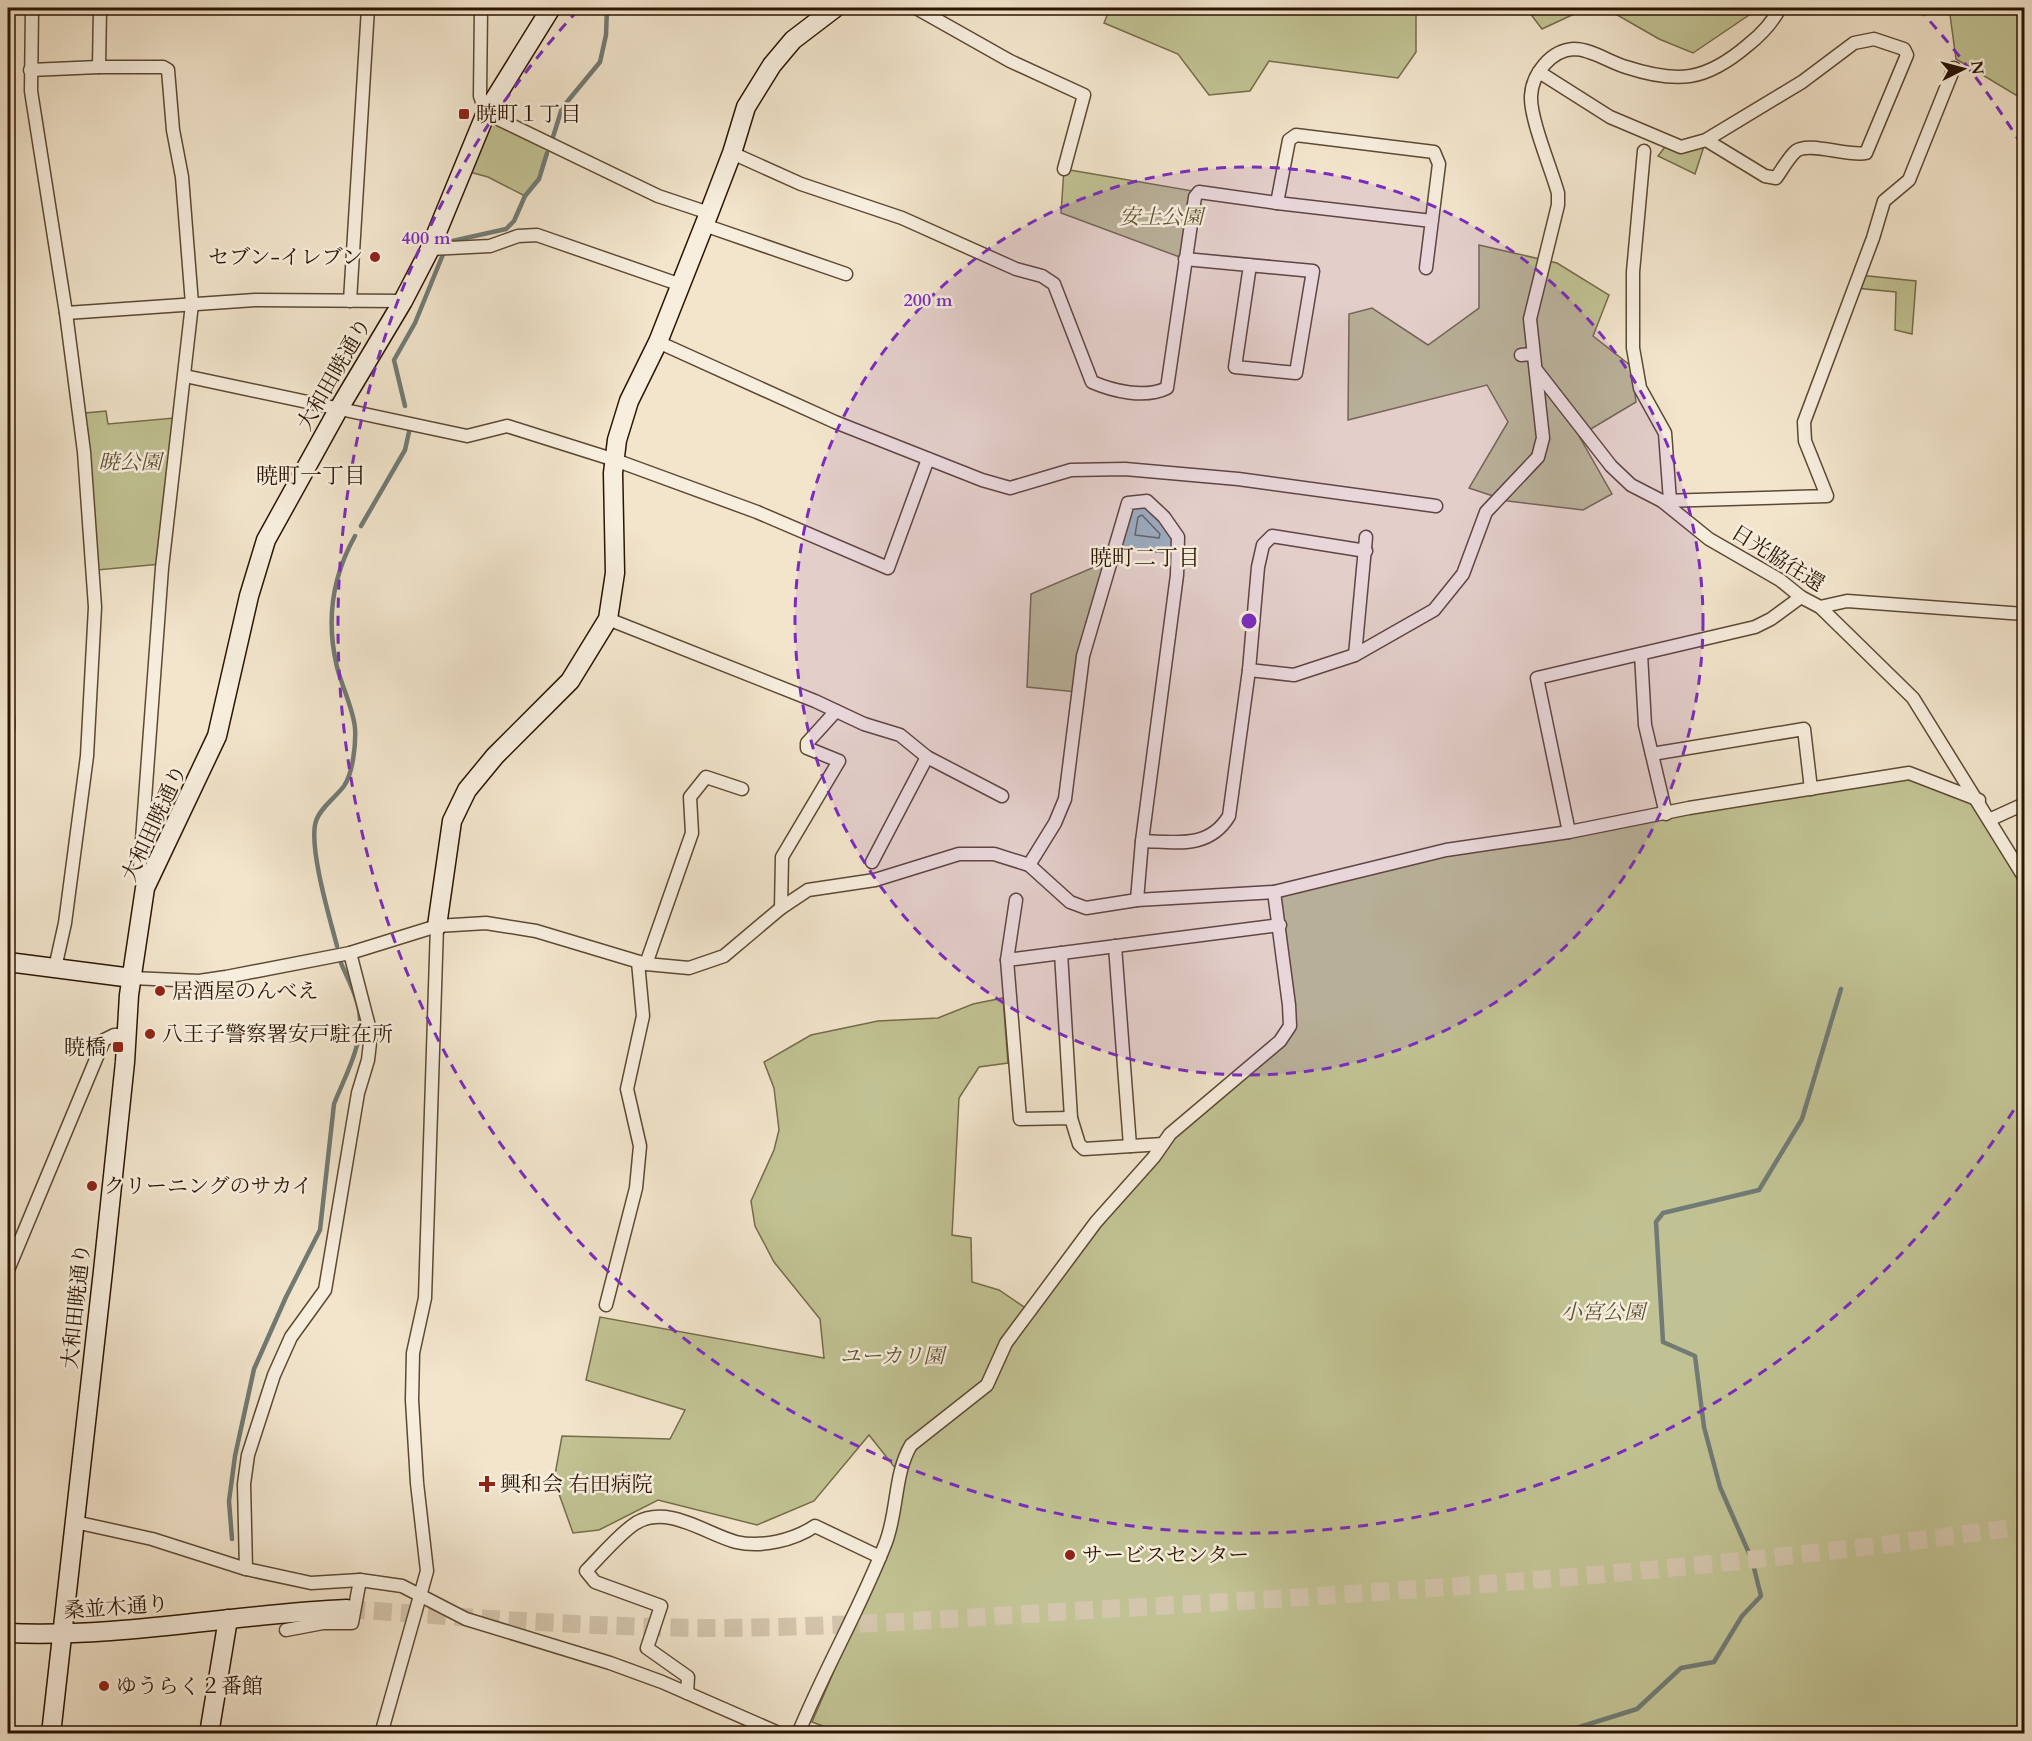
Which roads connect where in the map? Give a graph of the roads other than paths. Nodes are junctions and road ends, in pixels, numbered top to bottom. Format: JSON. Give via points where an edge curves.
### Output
{"nodes":[{"id":1,"x":32,"y":8,"type":"edge"},
{"id":2,"x":100,"y":8,"type":"edge"},
{"id":3,"x":368,"y":8,"type":"edge"},
{"id":4,"x":481,"y":8,"type":"edge"},
{"id":5,"x":551,"y":8,"type":"edge"},
{"id":6,"x":835,"y":8,"type":"edge"},
{"id":7,"x":916,"y":8,"type":"edge"},
{"id":8,"x":1780,"y":8,"type":"edge"},
{"id":9,"x":99,"y":67,"type":"junction"},
{"id":10,"x":1954,"y":68,"type":"dead end"},
{"id":11,"x":30,"y":70,"type":"junction"},
{"id":12,"x":1539,"y":72,"type":"junction"},
{"id":13,"x":486,"y":113,"type":"junction"},
{"id":14,"x":1706,"y":140,"type":"junction"},
{"id":15,"x":1644,"y":151,"type":"dead end"},
{"id":16,"x":732,"y":153,"type":"junction"},
{"id":17,"x":1065,"y":169,"type":"dead end"},
{"id":18,"x":1277,"y":203,"type":"junction"},
{"id":19,"x":707,"y":219,"type":"junction"},
{"id":20,"x":1432,"y":221,"type":"junction"},
{"id":21,"x":440,"y":249,"type":"junction"},
{"id":22,"x":1185,"y":259,"type":"junction"},
{"id":23,"x":1250,"y":265,"type":"junction"},
{"id":24,"x":1426,"y":268,"type":"dead end"},
{"id":25,"x":846,"y":274,"type":"dead end"},
{"id":26,"x":681,"y":285,"type":"junction"},
{"id":27,"x":350,"y":301,"type":"junction"},
{"id":28,"x":402,"y":301,"type":"junction"},
{"id":29,"x":192,"y":304,"type":"junction"},
{"id":30,"x":66,"y":314,"type":"junction"},
{"id":31,"x":658,"y":342,"type":"junction"},
{"id":32,"x":1537,"y":370,"type":"junction"},
{"id":33,"x":185,"y":376,"type":"junction"},
{"id":34,"x":338,"y":410,"type":"junction"},
{"id":35,"x":928,"y":459,"type":"junction"},
{"id":36,"x":615,"y":460,"type":"junction"},
{"id":37,"x":1666,"y":501,"type":"junction"},
{"id":38,"x":1436,"y":506,"type":"dead end"},
{"id":39,"x":1366,"y":537,"type":"dead end"},
{"id":40,"x":1366,"y":552,"type":"junction"},
{"id":41,"x":1801,"y":597,"type":"junction"},
{"id":42,"x":1820,"y":607,"type":"junction"},
{"id":43,"x":2025,"y":614,"type":"edge"},
{"id":44,"x":608,"y":619,"type":"junction"},
{"id":45,"x":1641,"y":654,"type":"junction"},
{"id":46,"x":1356,"y":655,"type":"junction"},
{"id":47,"x":1249,"y":670,"type":"junction"},
{"id":48,"x":836,"y":711,"type":"junction"},
{"id":49,"x":1652,"y":754,"type":"junction"},
{"id":50,"x":927,"y":757,"type":"junction"},
{"id":51,"x":742,"y":789,"type":"dead end"},
{"id":52,"x":1811,"y":789,"type":"junction"},
{"id":53,"x":1002,"y":796,"type":"dead end"},
{"id":54,"x":1979,"y":800,"type":"junction"},
{"id":55,"x":2025,"y":804,"type":"edge"},
{"id":56,"x":1666,"y":813,"type":"junction"},
{"id":57,"x":1989,"y":820,"type":"junction"},
{"id":58,"x":1569,"y":832,"type":"junction"},
{"id":59,"x":1142,"y":841,"type":"junction"},
{"id":60,"x":872,"y":862,"type":"dead end"},
{"id":61,"x":1029,"y":865,"type":"junction"},
{"id":62,"x":2025,"y":877,"type":"edge"},
{"id":63,"x":146,"y":888,"type":"junction"},
{"id":64,"x":1274,"y":892,"type":"junction"},
{"id":65,"x":1016,"y":900,"type":"dead end"},
{"id":66,"x":1137,"y":900,"type":"junction"},
{"id":67,"x":781,"y":908,"type":"junction"},
{"id":68,"x":1280,"y":925,"type":"junction"},
{"id":69,"x":438,"y":926,"type":"junction"},
{"id":70,"x":1114,"y":946,"type":"junction"},
{"id":71,"x":350,"y":953,"type":"junction"},
{"id":72,"x":1060,"y":953,"type":"junction"},
{"id":73,"x":1007,"y":960,"type":"junction"},
{"id":74,"x":8,"y":962,"type":"edge"},
{"id":75,"x":642,"y":963,"type":"junction"},
{"id":76,"x":49,"y":967,"type":"junction"},
{"id":77,"x":132,"y":978,"type":"junction"},
{"id":78,"x":125,"y":1035,"type":"junction"},
{"id":79,"x":1071,"y":1118,"type":"junction"},
{"id":80,"x":1163,"y":1144,"type":"junction"},
{"id":81,"x":1130,"y":1146,"type":"junction"},
{"id":82,"x":8,"y":1270,"type":"edge"},
{"id":83,"x":606,"y":1305,"type":"dead end"},
{"id":84,"x":75,"y":1522,"type":"junction"},
{"id":85,"x":880,"y":1557,"type":"junction"},
{"id":86,"x":246,"y":1569,"type":"junction"},
{"id":87,"x":360,"y":1580,"type":"junction"},
{"id":88,"x":422,"y":1595,"type":"junction"},
{"id":89,"x":347,"y":1609,"type":"tunnel mouth"},
{"id":90,"x":228,"y":1619,"type":"junction"},
{"id":91,"x":285,"y":1630,"type":"dead end"},
{"id":92,"x":8,"y":1633,"type":"edge"},
{"id":93,"x":62,"y":1634,"type":"junction"},
{"id":94,"x":687,"y":1693,"type":"junction"},
{"id":95,"x":51,"y":1734,"type":"edge"},
{"id":96,"x":209,"y":1734,"type":"edge"},
{"id":97,"x":381,"y":1734,"type":"edge"},
{"id":98,"x":781,"y":1734,"type":"edge"},
{"id":99,"x":798,"y":1734,"type":"edge"}],
"edges":[{"from":1,"to":11,"type":"street"},
{"from":2,"to":9,"type":"street"},
{"from":3,"to":27,"type":"street"},
{"from":4,"to":13,"type":"street","via":[[480,96]]},
{"from":5,"to":13,"type":"street","name":"大和田暁通り"},
{"from":6,"to":16,"type":"street","via":[[793,40],[772,65],[746,107]]},
{"from":7,"to":17,"type":"street","via":[[1010,61],[1084,95]]},
{"from":8,"to":12,"type":"street","via":[[1772,24],[1734,58],[1699,76],[1640,72],[1573,49],[1558,53]]},
{"from":9,"to":11,"type":"street"},
{"from":9,"to":29,"type":"street","via":[[168,70],[182,177]]},
{"from":10,"to":37,"type":"street","via":[[1909,180],[1884,201],[1804,422],[1806,441],[1827,496]]},
{"from":11,"to":30,"type":"street","via":[[35,129]]},
{"from":12,"to":14,"type":"street","via":[[1610,117],[1668,143],[1681,147]]},
{"from":12,"to":32,"type":"street","via":[[1531,95],[1558,193],[1558,206],[1530,319],[1527,355]]},
{"from":13,"to":19,"type":"street"},
{"from":13,"to":21,"type":"street","name":"大和田暁通り"},
{"from":14,"to":14,"type":"street","via":[[1802,82],[1854,43],[1874,39],[1904,50],[1907,55],[1866,153],[1803,147],[1794,152],[1776,178],[1766,176]]},
{"from":15,"to":37,"type":"street","via":[[1633,272],[1633,348],[1640,388],[1665,433]]},
{"from":16,"to":19,"type":"street"},
{"from":16,"to":22,"type":"street","via":[[801,184],[902,218],[1016,269],[1042,276],[1054,284],[1092,382],[1114,392],[1167,388]]},
{"from":18,"to":20,"type":"street"},
{"from":18,"to":20,"type":"street","via":[[1289,140],[1296,135],[1434,152],[1439,164]]},
{"from":18,"to":22,"type":"street","via":[[1199,192],[1190,219]]},
{"from":19,"to":25,"type":"street"},
{"from":19,"to":26,"type":"street"},
{"from":20,"to":24,"type":"street"},
{"from":21,"to":26,"type":"street","via":[[490,246],[519,236],[537,235]]},
{"from":21,"to":28,"type":"street","name":"大和田暁通り"},
{"from":22,"to":23,"type":"street"},
{"from":23,"to":23,"type":"street","via":[[1234,367],[1296,373],[1313,271]]},
{"from":26,"to":31,"type":"street"},
{"from":27,"to":28,"type":"street"},
{"from":27,"to":29,"type":"street"},
{"from":28,"to":34,"type":"street","name":"大和田暁通り"},
{"from":29,"to":30,"type":"street"},
{"from":29,"to":33,"type":"street"},
{"from":30,"to":76,"type":"street","via":[[89,495],[94,637],[82,801],[65,923]]},
{"from":31,"to":35,"type":"street","via":[[835,422]]},
{"from":31,"to":36,"type":"street","via":[[629,401]]},
{"from":32,"to":37,"type":"street","name":"日光脇往還","via":[[1611,466],[1631,485]]},
{"from":32,"to":46,"type":"street","via":[[1543,438],[1538,457],[1480,511],[1463,574],[1434,610]]},
{"from":33,"to":34,"type":"street"},
{"from":33,"to":63,"type":"street","via":[[162,568],[140,867]]},
{"from":34,"to":36,"type":"street","via":[[467,436],[507,426]]},
{"from":34,"to":63,"type":"street","name":"大和田暁通り","via":[[266,540],[217,736]]},
{"from":35,"to":36,"type":"street","via":[[888,568],[757,512]]},
{"from":35,"to":38,"type":"street","via":[[1010,488],[1071,470],[1125,469],[1238,479]]},
{"from":36,"to":44,"type":"street","via":[[615,573]]},
{"from":37,"to":41,"type":"street","name":"日光脇往還","via":[[1709,539],[1780,580]]},
{"from":39,"to":40,"type":"street"},
{"from":40,"to":46,"type":"street"},
{"from":40,"to":47,"type":"street","via":[[1272,536],[1263,545]]},
{"from":41,"to":42,"type":"street","name":"日光脇往還"},
{"from":41,"to":45,"type":"street","via":[[1755,627]]},
{"from":42,"to":43,"type":"street","via":[[1847,601]]},
{"from":42,"to":54,"type":"street","name":"日光脇往還","via":[[1913,698]]},
{"from":44,"to":48,"type":"street"},
{"from":44,"to":69,"type":"street","via":[[570,681],[495,756],[467,790],[452,821]]},
{"from":45,"to":49,"type":"street","via":[[1645,725]]},
{"from":45,"to":58,"type":"street","via":[[1537,678]]},
{"from":46,"to":47,"type":"street","via":[[1294,675]]},
{"from":47,"to":59,"type":"street","via":[[1229,816],[1216,835],[1204,840]]},
{"from":48,"to":50,"type":"street","via":[[900,735]]},
{"from":48,"to":67,"type":"street","via":[[807,743],[807,748],[839,761],[782,857]]},
{"from":49,"to":52,"type":"street","via":[[1804,729]]},
{"from":49,"to":56,"type":"street"},
{"from":50,"to":53,"type":"street"},
{"from":50,"to":60,"type":"street"},
{"from":51,"to":75,"type":"street","via":[[706,777],[690,797],[692,833]]},
{"from":52,"to":54,"type":"street","via":[[1909,773]]},
{"from":52,"to":56,"type":"street"},
{"from":54,"to":57,"type":"street","name":"日光脇往還"},
{"from":55,"to":57,"type":"street"},
{"from":56,"to":58,"type":"street"},
{"from":57,"to":62,"type":"street"},
{"from":58,"to":64,"type":"street","via":[[1446,850]]},
{"from":59,"to":61,"type":"street","via":[[1177,576],[1178,537],[1147,501],[1128,503],[1083,656],[1065,799]]},
{"from":59,"to":66,"type":"street"},
{"from":61,"to":66,"type":"street","via":[[1070,902],[1086,908]]},
{"from":61,"to":67,"type":"street","via":[[994,854],[959,854],[875,880],[808,890]]},
{"from":63,"to":77,"type":"street","name":"大和田暁通り"},
{"from":64,"to":66,"type":"street"},
{"from":64,"to":68,"type":"street"},
{"from":65,"to":73,"type":"street"},
{"from":67,"to":75,"type":"street","via":[[724,956],[689,968]]},
{"from":68,"to":70,"type":"street"},
{"from":68,"to":80,"type":"street","via":[[1290,1026],[1280,1041],[1178,1126]]},
{"from":69,"to":71,"type":"street"},
{"from":69,"to":75,"type":"street","via":[[486,923],[536,931]]},
{"from":69,"to":88,"type":"street","via":[[425,1298],[412,1365],[417,1483],[427,1571]]},
{"from":70,"to":72,"type":"street"},
{"from":70,"to":81,"type":"street"},
{"from":71,"to":77,"type":"street","via":[[199,981]]},
{"from":71,"to":86,"type":"street","via":[[371,1034],[368,1060],[358,1093],[325,1290],[291,1337],[248,1455],[244,1484]]},
{"from":72,"to":73,"type":"street"},
{"from":72,"to":79,"type":"street"},
{"from":73,"to":79,"type":"street","via":[[1020,1119]]},
{"from":74,"to":76,"type":"street"},
{"from":75,"to":83,"type":"street","via":[[643,1016],[627,1089],[640,1146],[636,1188]]},
{"from":76,"to":77,"type":"street"},
{"from":77,"to":78,"type":"street","name":"大和田暁通り"},
{"from":78,"to":82,"type":"street","via":[[104,1040]]},
{"from":78,"to":84,"type":"street","name":"大和田暁通り"},
{"from":79,"to":81,"type":"street","via":[[1084,1149]]},
{"from":80,"to":81,"type":"street"},
{"from":80,"to":85,"type":"street","via":[[1096,1222],[1006,1343],[987,1385],[911,1444],[903,1458],[888,1537]]},
{"from":84,"to":86,"type":"street","via":[[152,1539]]},
{"from":84,"to":93,"type":"street","name":"大和田暁通り"},
{"from":85,"to":94,"type":"street","via":[[815,1526],[786,1541],[738,1542],[697,1525],[663,1518],[636,1523],[586,1571],[595,1582],[661,1606],[647,1648],[688,1677]]},
{"from":85,"to":99,"type":"street"},
{"from":86,"to":87,"type":"street","via":[[312,1583]]},
{"from":87,"to":88,"type":"street","via":[[402,1586]]},
{"from":87,"to":91,"type":"street","via":[[352,1623],[323,1623]]},
{"from":88,"to":94,"type":"street","via":[[465,1619],[610,1663]]},
{"from":88,"to":97,"type":"street"},
{"from":89,"to":90,"type":"street","name":"桑並木通り"},
{"from":90,"to":93,"type":"street","name":"桑並木通り"},
{"from":90,"to":96,"type":"street"},
{"from":92,"to":93,"type":"street","name":"桑並木通り"},
{"from":93,"to":95,"type":"street","name":"大和田暁通り"},
{"from":94,"to":98,"type":"street"}]}
